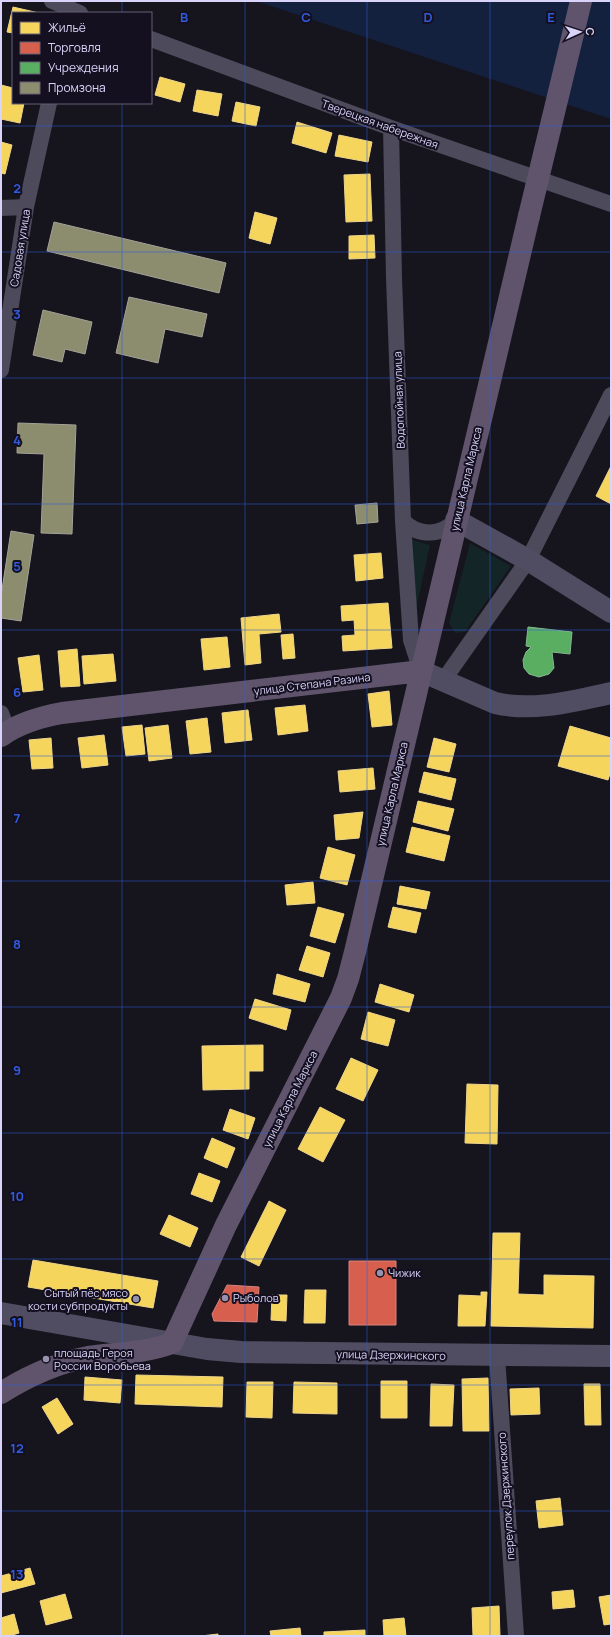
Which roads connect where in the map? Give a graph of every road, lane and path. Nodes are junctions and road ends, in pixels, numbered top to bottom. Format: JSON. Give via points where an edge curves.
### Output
{"nodes":[{"id":1,"x":52,"y":1,"type":"edge"},
{"id":2,"x":581,"y":1,"type":"edge"},
{"id":3,"x":73,"y":12,"type":"edge"},
{"id":4,"x":152,"y":39,"type":"edge"},
{"id":5,"x":49,"y":104,"type":"edge"},
{"id":6,"x":391,"y":128,"type":"junction"},
{"id":7,"x":611,"y":204,"type":"edge"},
{"id":8,"x":26,"y":207,"type":"junction"},
{"id":9,"x":1,"y":208,"type":"edge"},
{"id":10,"x":1,"y":370,"type":"edge"},
{"id":11,"x":611,"y":395,"type":"edge"},
{"id":12,"x":456,"y":520,"type":"junction"},
{"id":13,"x":404,"y":521,"type":"junction"},
{"id":14,"x":528,"y":560,"type":"junction"},
{"id":15,"x":611,"y":612,"type":"edge"},
{"id":16,"x":421,"y":671,"type":"junction"},
{"id":17,"x":443,"y":681,"type":"junction"},
{"id":18,"x":611,"y":693,"type":"edge"},
{"id":19,"x":3,"y":726,"type":"edge"},
{"id":20,"x":1,"y":1313,"type":"edge"},
{"id":21,"x":172,"y":1342,"type":"junction"},
{"id":22,"x":496,"y":1356,"type":"junction"},
{"id":23,"x":611,"y":1356,"type":"edge"},
{"id":24,"x":1,"y":1393,"type":"edge"},
{"id":25,"x":516,"y":1636,"type":"edge"}],
"edges":[{"from":1,"to":3,"type":"street"},
{"from":2,"to":12,"type":"main road","name":"улица Карла Маркса","bridge":true},
{"from":4,"to":6,"type":"street","name":"Тверецкая набережная"},
{"from":5,"to":8,"type":"street","name":"Садовая улица"},
{"from":6,"to":7,"type":"street","name":"Тверецкая набережная"},
{"from":6,"to":13,"type":"street","name":"Водопойная улица"},
{"from":8,"to":9,"type":"street"},
{"from":8,"to":10,"type":"street","name":"Садовая улица"},
{"from":11,"to":14,"type":"street"},
{"from":12,"to":13,"type":"street","via":[[447,528],[430,533],[418,531]]},
{"from":12,"to":14,"type":"main road"},
{"from":12,"to":16,"type":"main road","name":"улица Карла Маркса"},
{"from":13,"to":16,"type":"street","name":"Водопойная улица","via":[[411,640]]},
{"from":14,"to":15,"type":"main road"},
{"from":14,"to":17,"type":"street"},
{"from":16,"to":17,"type":"main road"},
{"from":16,"to":19,"type":"main road","name":"улица Степана Разина","via":[[62,713]]},
{"from":16,"to":21,"type":"main road","name":"улица Карла Маркса","via":[[345,989],[226,1225]]},
{"from":17,"to":18,"type":"main road","via":[[506,706],[553,705]]},
{"from":20,"to":21,"type":"main road","name":"улица Дзержинского"},
{"from":21,"to":22,"type":"main road","name":"улица Дзержинского","via":[[241,1352]]},
{"from":21,"to":24,"type":"main road","via":[[159,1348],[86,1358],[57,1365],[32,1375]]},
{"from":22,"to":23,"type":"main road","name":"улица Дзержинского"},
{"from":22,"to":25,"type":"street","name":"переулок Дзержинского"}]}
